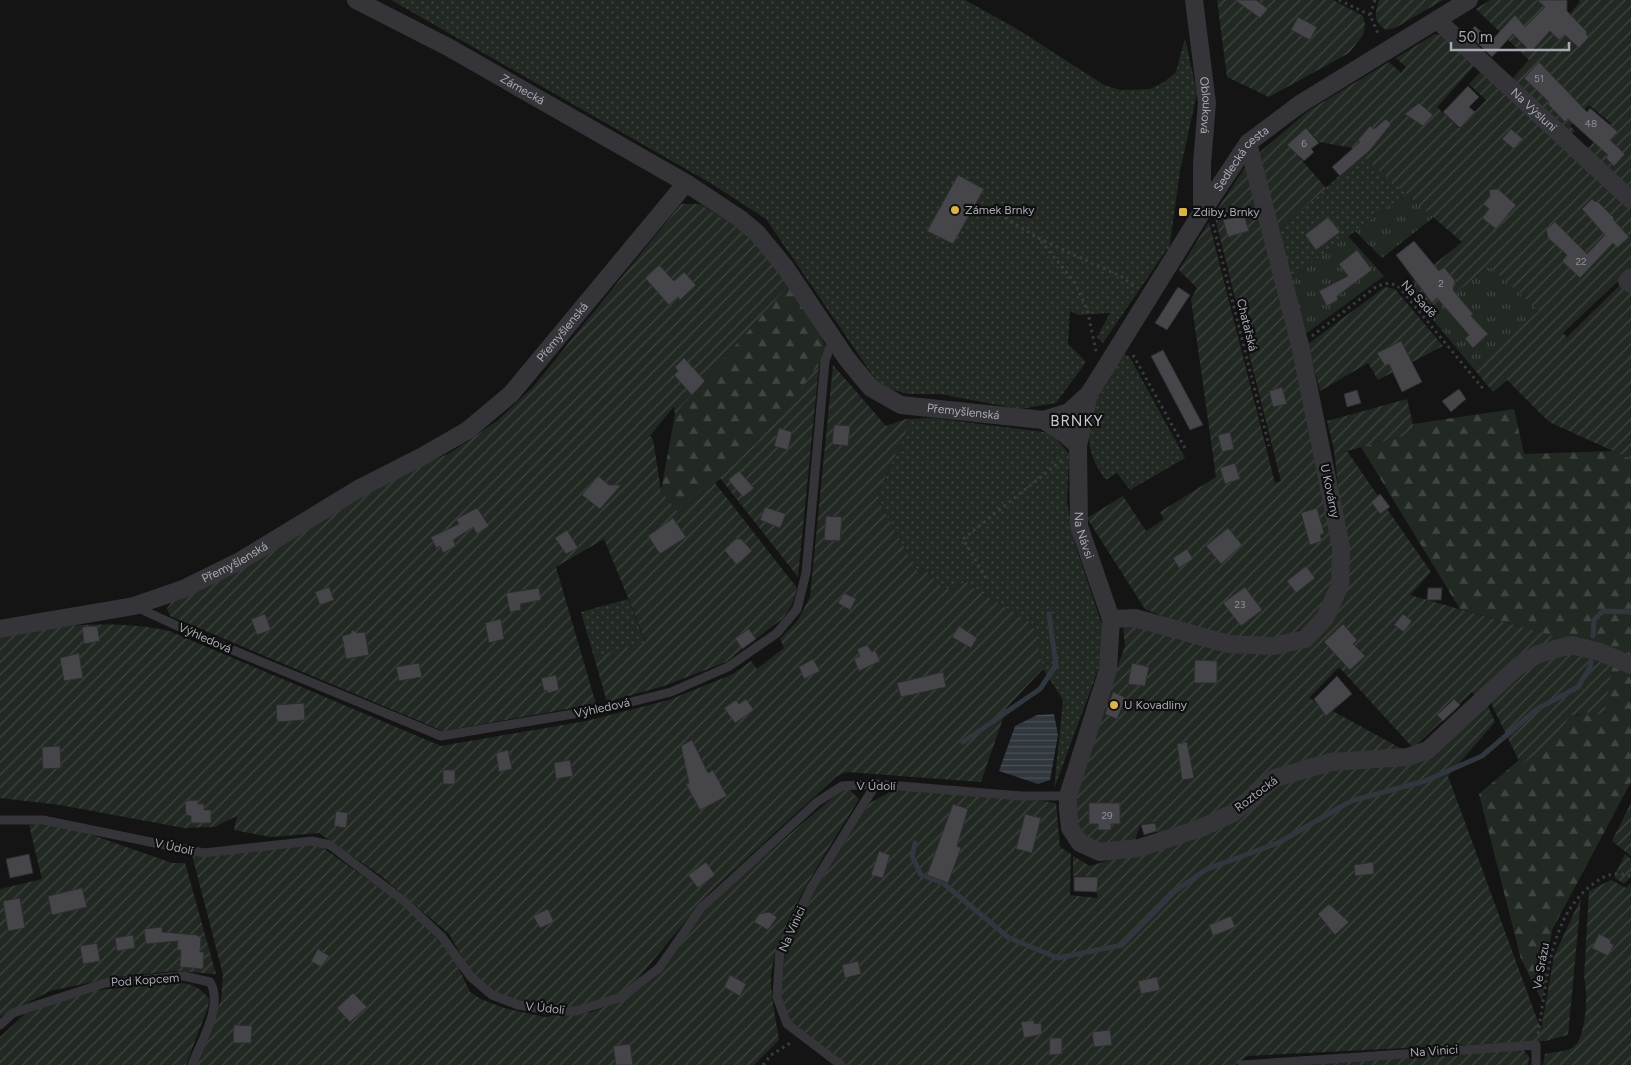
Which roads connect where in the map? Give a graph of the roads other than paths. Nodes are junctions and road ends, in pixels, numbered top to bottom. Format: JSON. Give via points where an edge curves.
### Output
{"nodes":[{"id":1,"x":356,"y":0,"type":"edge"},
{"id":2,"x":1194,"y":0,"type":"edge"},
{"id":3,"x":1469,"y":0,"type":"edge"},
{"id":4,"x":1437,"y":20,"type":"junction"},
{"id":5,"x":1248,"y":143,"type":"junction"},
{"id":6,"x":686,"y":183,"type":"junction"},
{"id":7,"x":1631,"y":200,"type":"edge"},
{"id":8,"x":1202,"y":212,"type":"junction"},
{"id":9,"x":1631,"y":277,"type":"edge"},
{"id":10,"x":1631,"y":284,"type":"edge"},
{"id":11,"x":833,"y":338,"type":"junction"},
{"id":12,"x":1090,"y":394,"type":"junction"},
{"id":13,"x":1043,"y":420,"type":"junction"},
{"id":14,"x":1078,"y":446,"type":"junction"},
{"id":15,"x":134,"y":606,"type":"junction"},
{"id":16,"x":1111,"y":619,"type":"junction"},
{"id":17,"x":0,"y":629,"type":"edge"},
{"id":18,"x":1631,"y":665,"type":"edge"},
{"id":19,"x":876,"y":784,"type":"junction"},
{"id":20,"x":1068,"y":796,"type":"junction"},
{"id":21,"x":0,"y":820,"type":"edge"},
{"id":22,"x":0,"y":1025,"type":"edge"},
{"id":23,"x":192,"y":1065,"type":"edge"},
{"id":24,"x":841,"y":1065,"type":"edge"},
{"id":25,"x":1242,"y":1065,"type":"edge"},
{"id":26,"x":1536,"y":1065,"type":"edge"}],
"edges":[{"from":1,"to":6,"type":"street","name":"Zámecká","via":[[448,47]]},
{"from":2,"to":8,"type":"street","name":"Oblouková","via":[[1207,103]]},
{"from":3,"to":4,"type":"street","name":"Sedlecká cesta"},
{"from":4,"to":5,"type":"street","name":"Sedlecká cesta","via":[[1300,104]]},
{"from":4,"to":7,"type":"street","name":"Na Výsluní"},
{"from":5,"to":8,"type":"street","name":"Sedlecká cesta"},
{"from":5,"to":16,"type":"street","name":"U Kovárny","via":[[1300,345],[1341,547],[1340,585],[1326,618],[1304,639],[1273,646],[1228,644],[1135,618]]},
{"from":6,"to":11,"type":"street","name":"Přemyšlenská","via":[[757,233],[785,267]]},
{"from":6,"to":15,"type":"street","name":"Přemyšlenská","via":[[511,394],[468,430],[360,488],[240,560],[183,589]]},
{"from":8,"to":12,"type":"street","name":"Sedlecká cesta"},
{"from":9,"to":10,"type":"street","via":[[1627,281]]},
{"from":11,"to":13,"type":"street","name":"Přemyšlenská","via":[[871,388],[901,406]]},
{"from":11,"to":15,"type":"lane","name":"Výhledová","via":[[825,361],[806,573],[797,609],[777,633],[728,667],[671,692],[603,709],[441,736]]},
{"from":12,"to":13,"type":"street","via":[[1069,412]]},
{"from":12,"to":14,"type":"street","name":"Na Návsi"},
{"from":13,"to":14,"type":"street"},
{"from":14,"to":16,"type":"street","name":"Na Návsi","via":[[1079,526]]},
{"from":15,"to":17,"type":"street","name":"Přemyšlenská"},
{"from":16,"to":20,"type":"street","name":"Roztocká","via":[[1108,670]]},
{"from":18,"to":20,"type":"street","name":"Roztocká","via":[[1600,652],[1571,645],[1538,654],[1517,667],[1428,750],[1408,758],[1331,762],[1275,778],[1232,813],[1201,828],[1139,848],[1100,852],[1080,843],[1070,828]]},
{"from":19,"to":20,"type":"lane","name":"V Údolí","via":[[1022,796]]},
{"from":19,"to":21,"type":"lane","name":"V Údolí","via":[[842,786],[817,802],[701,908],[659,968],[622,997],[576,1011],[518,1005],[492,995],[471,977],[442,938],[404,901],[330,845],[312,841],[204,853],[43,820]]},
{"from":19,"to":24,"type":"lane","name":"Na Vinici","via":[[811,888],[780,950],[777,997],[788,1024]]},
{"from":22,"to":23,"type":"lane","name":"Pod Kopcem","via":[[13,1014],[105,983],[183,976],[198,979],[210,982],[215,991],[214,1009]]},
{"from":25,"to":26,"type":"lane","name":"Na Vinici","via":[[1536,1045]]}]}
